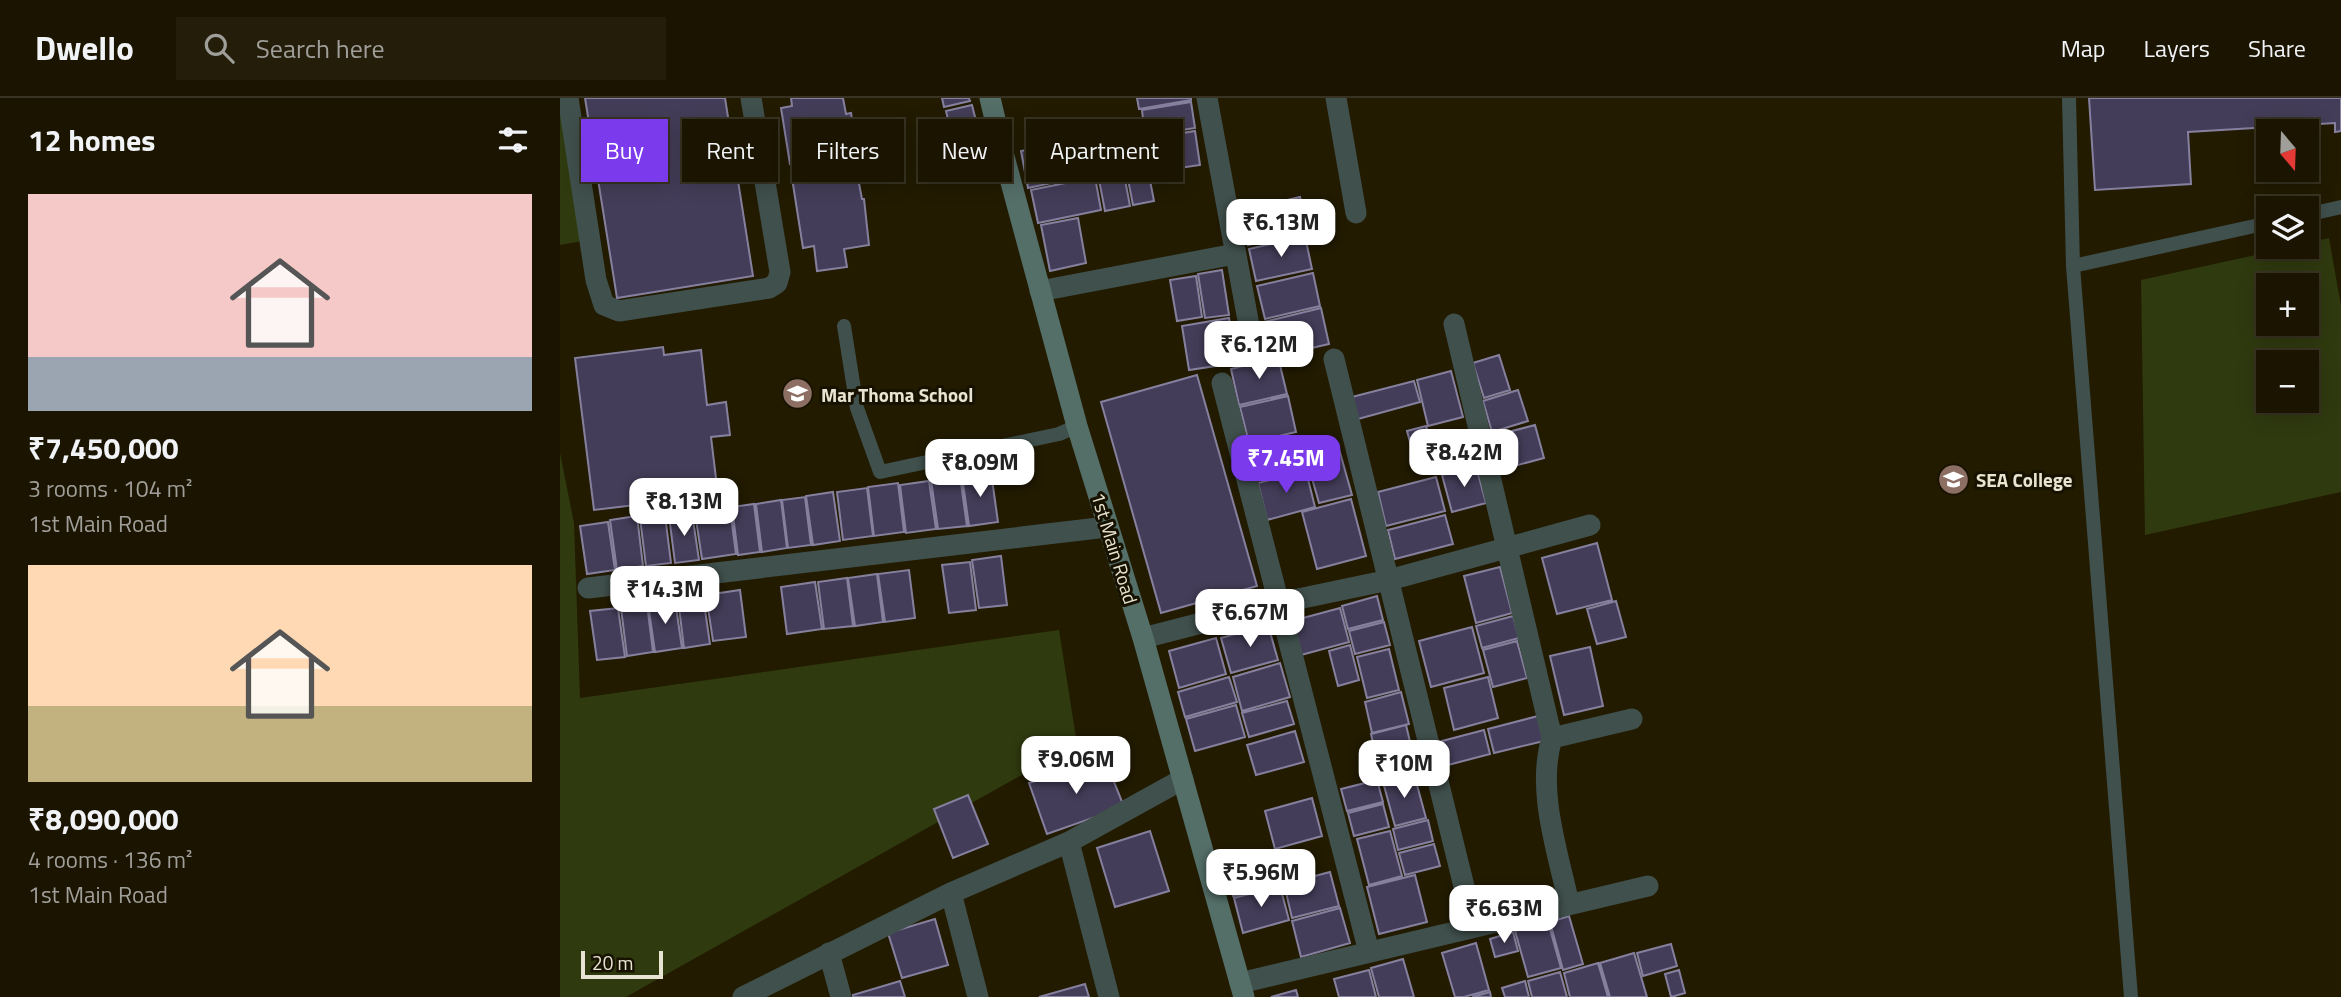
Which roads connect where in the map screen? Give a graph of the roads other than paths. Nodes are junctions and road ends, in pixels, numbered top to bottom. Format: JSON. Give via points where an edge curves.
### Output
{"nodes":[{"id":1,"x":568,"y":98,"type":"edge"},
{"id":2,"x":751,"y":98,"type":"edge"},
{"id":3,"x":990,"y":98,"type":"edge"},
{"id":4,"x":1207,"y":98,"type":"edge"},
{"id":5,"x":1336,"y":98,"type":"edge"},
{"id":6,"x":2069,"y":98,"type":"edge"},
{"id":7,"x":2341,"y":207,"type":"edge"},
{"id":8,"x":2319,"y":212,"type":"edge"},
{"id":9,"x":1356,"y":213,"type":"dead end"},
{"id":10,"x":2256,"y":226,"type":"edge"},
{"id":11,"x":1236,"y":254,"type":"junction"},
{"id":12,"x":2073,"y":266,"type":"junction"},
{"id":13,"x":1040,"y":291,"type":"junction"},
{"id":14,"x":1454,"y":324,"type":"dead end"},
{"id":15,"x":844,"y":326,"type":"dead end"},
{"id":16,"x":1255,"y":358,"type":"dead end"},
{"id":17,"x":1334,"y":359,"type":"dead end"},
{"id":18,"x":1222,"y":383,"type":"dead end"},
{"id":19,"x":1077,"y":426,"type":"junction"},
{"id":20,"x":1590,"y":525,"type":"dead end"},
{"id":21,"x":1107,"y":527,"type":"junction"},
{"id":22,"x":1506,"y":546,"type":"junction"},
{"id":23,"x":1389,"y":579,"type":"junction"},
{"id":24,"x":588,"y":588,"type":"dead end"},
{"id":25,"x":1279,"y":603,"type":"junction"},
{"id":26,"x":1143,"y":638,"type":"junction"},
{"id":27,"x":1632,"y":719,"type":"dead end"},
{"id":28,"x":1552,"y":738,"type":"junction"},
{"id":29,"x":1183,"y":779,"type":"junction"},
{"id":30,"x":1069,"y":842,"type":"junction"},
{"id":31,"x":1648,"y":886,"type":"dead end"},
{"id":32,"x":951,"y":893,"type":"junction"},
{"id":33,"x":1569,"y":904,"type":"junction"},
{"id":34,"x":1474,"y":927,"type":"junction"},
{"id":35,"x":1370,"y":952,"type":"junction"},
{"id":36,"x":829,"y":953,"type":"junction"},
{"id":37,"x":1242,"y":990,"type":"edge"},
{"id":38,"x":743,"y":997,"type":"edge"},
{"id":39,"x":841,"y":997,"type":"edge"},
{"id":40,"x":978,"y":997,"type":"edge"},
{"id":41,"x":1109,"y":997,"type":"edge"},
{"id":42,"x":2131,"y":997,"type":"edge"}],
"edges":[{"from":1,"to":2,"type":"street","via":[[596,280],[604,305],[620,311],[778,283],[780,272]]},
{"from":3,"to":13,"type":"street","name":"1st Main Road"},
{"from":4,"to":11,"type":"street"},
{"from":5,"to":9,"type":"street"},
{"from":6,"to":12,"type":"lane"},
{"from":7,"to":8,"type":"lane"},
{"from":10,"to":12,"type":"lane"},
{"from":11,"to":13,"type":"street"},
{"from":11,"to":16,"type":"street"},
{"from":12,"to":42,"type":"lane"},
{"from":13,"to":19,"type":"street","name":"1st Main Road"},
{"from":14,"to":22,"type":"street"},
{"from":15,"to":19,"type":"lane","via":[[857,408],[880,472],[1059,434]]},
{"from":17,"to":23,"type":"street"},
{"from":18,"to":25,"type":"street"},
{"from":19,"to":21,"type":"street","name":"1st Main Road"},
{"from":20,"to":22,"type":"street"},
{"from":21,"to":24,"type":"street"},
{"from":21,"to":26,"type":"street","name":"1st Main Road"},
{"from":22,"to":23,"type":"street"},
{"from":22,"to":28,"type":"street"},
{"from":23,"to":25,"type":"street"},
{"from":23,"to":34,"type":"street"},
{"from":25,"to":26,"type":"street"},
{"from":25,"to":35,"type":"street"},
{"from":26,"to":29,"type":"street","name":"1st Main Road"},
{"from":27,"to":28,"type":"street"},
{"from":28,"to":33,"type":"street","via":[[1546,757],[1549,805]]},
{"from":29,"to":30,"type":"street"},
{"from":29,"to":37,"type":"street","name":"1st Main Road"},
{"from":30,"to":32,"type":"street"},
{"from":30,"to":41,"type":"street"},
{"from":31,"to":33,"type":"street"},
{"from":32,"to":36,"type":"street"},
{"from":32,"to":40,"type":"street"},
{"from":33,"to":34,"type":"street"},
{"from":34,"to":35,"type":"street"},
{"from":35,"to":37,"type":"street"},
{"from":36,"to":38,"type":"street"},
{"from":36,"to":39,"type":"street"}]}
